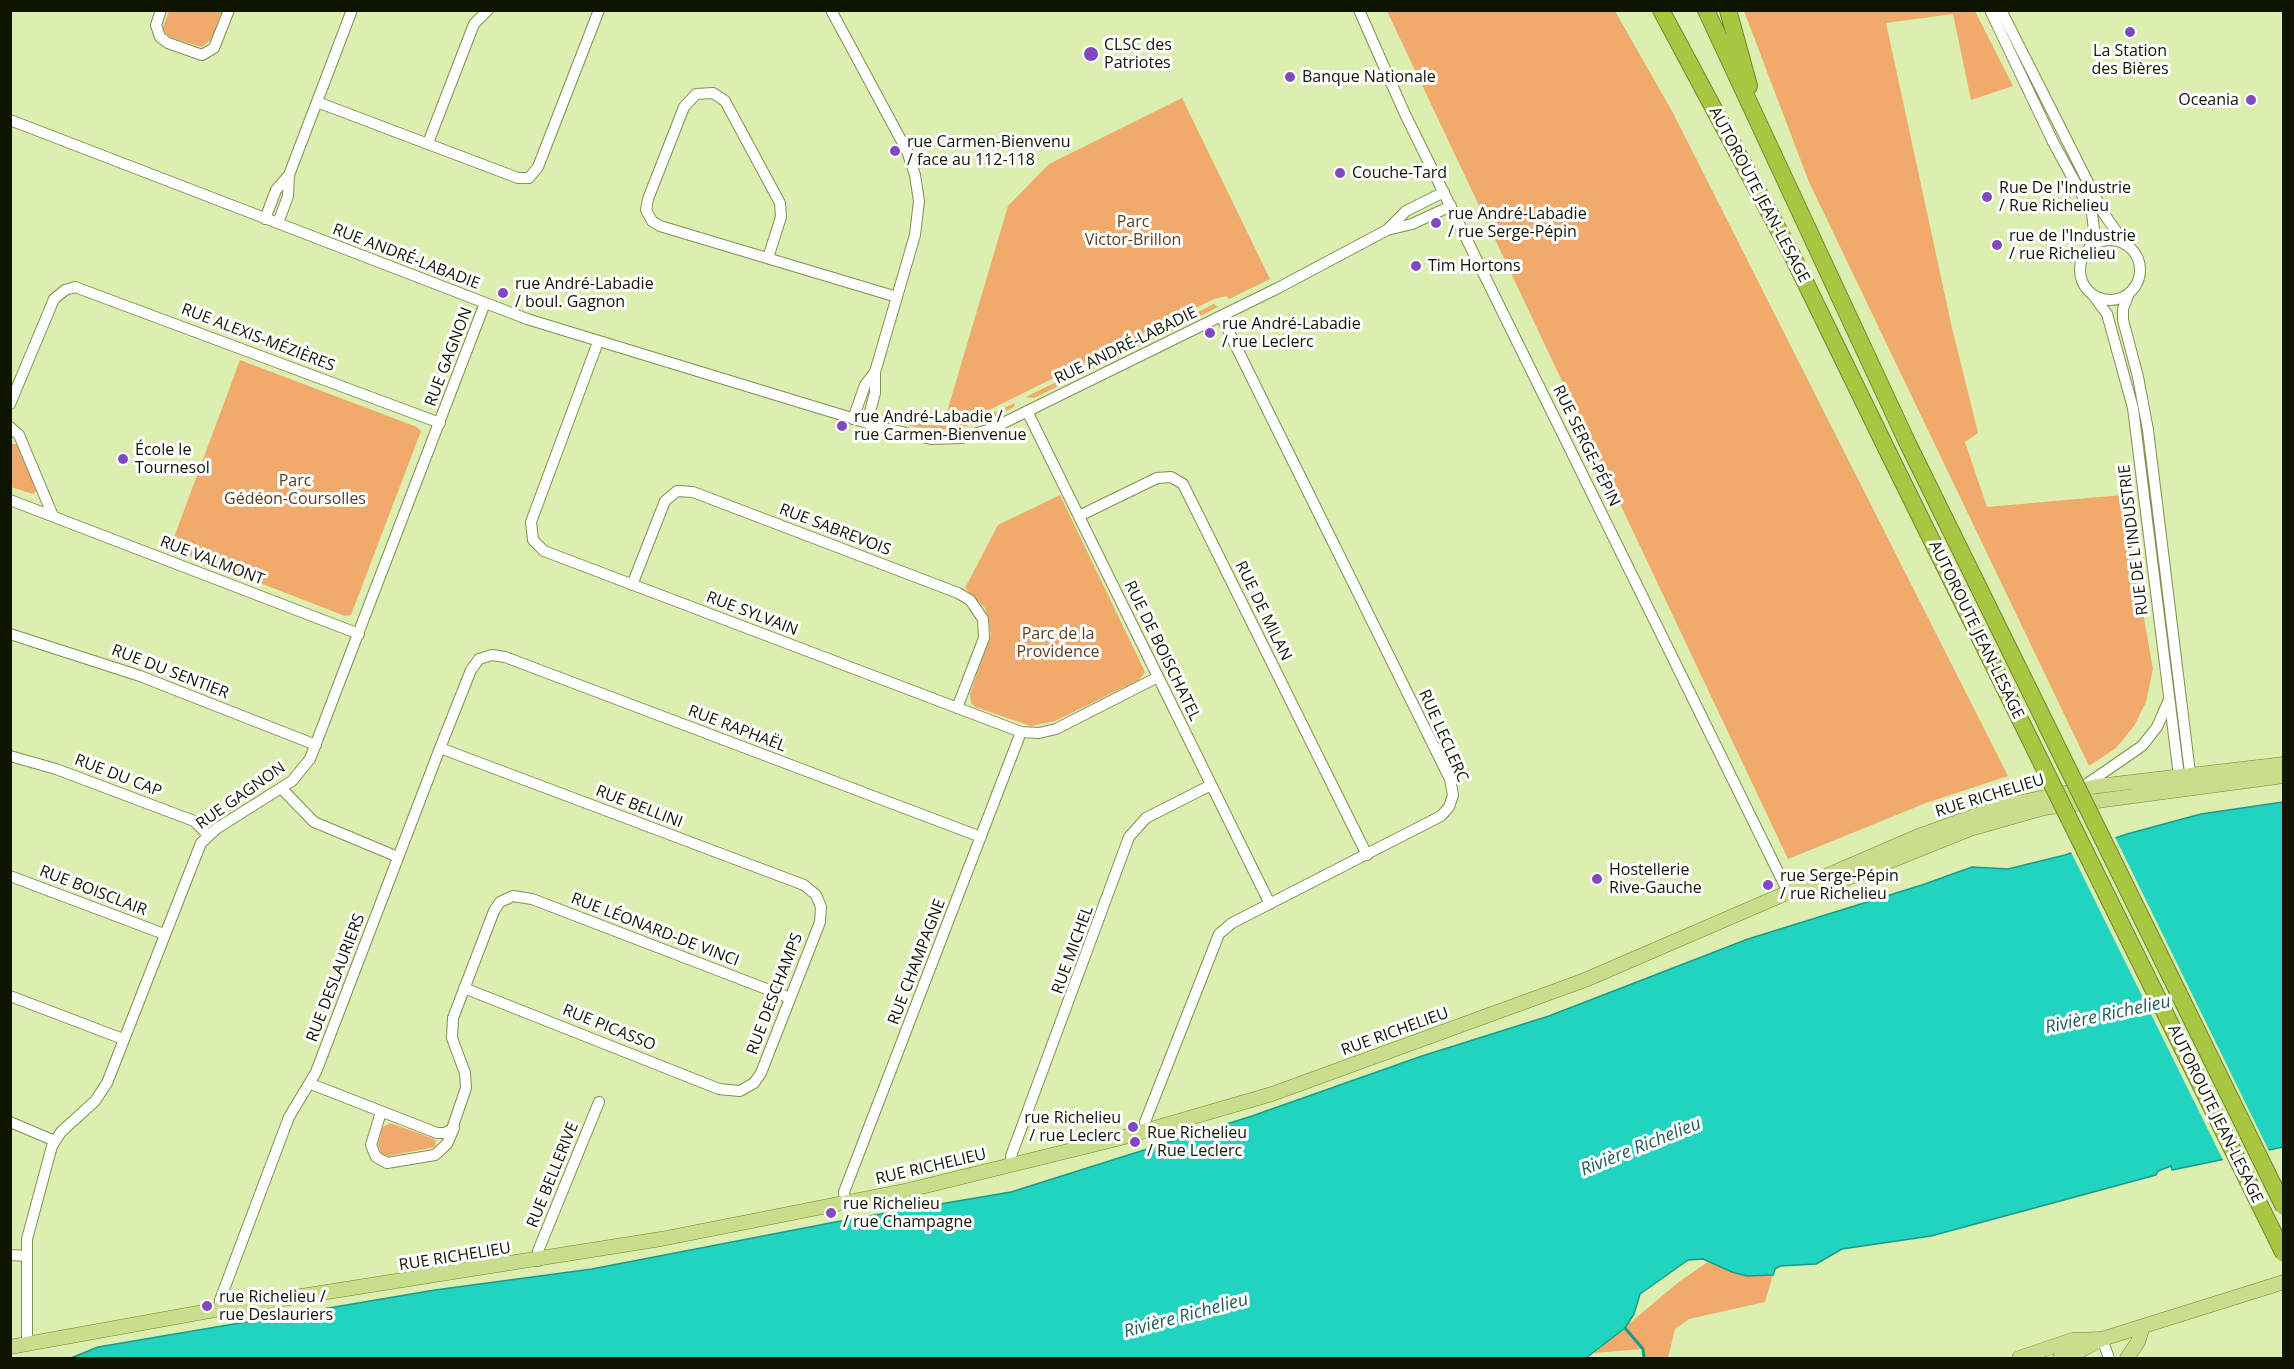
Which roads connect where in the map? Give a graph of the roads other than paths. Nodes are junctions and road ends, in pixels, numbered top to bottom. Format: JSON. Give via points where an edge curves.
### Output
{"nodes":[{"id":1,"x":161,"y":10,"type":"edge"},
{"id":2,"x":229,"y":10,"type":"edge"},
{"id":3,"x":352,"y":10,"type":"edge"},
{"id":4,"x":488,"y":10,"type":"edge"},
{"id":5,"x":598,"y":10,"type":"edge"},
{"id":6,"x":831,"y":10,"type":"edge"},
{"id":7,"x":1359,"y":10,"type":"edge"},
{"id":8,"x":1660,"y":10,"type":"edge"},
{"id":9,"x":1706,"y":10,"type":"edge"},
{"id":10,"x":1728,"y":10,"type":"edge"},
{"id":11,"x":1990,"y":10,"type":"edge"},
{"id":12,"x":2001,"y":10,"type":"edge"},
{"id":13,"x":317,"y":102,"type":"junction"},
{"id":14,"x":10,"y":120,"type":"edge"},
{"id":15,"x":1763,"y":136,"type":"junction"},
{"id":16,"x":428,"y":143,"type":"junction"},
{"id":17,"x":289,"y":175,"type":"junction"},
{"id":18,"x":1444,"y":192,"type":"junction"},
{"id":19,"x":1451,"y":206,"type":"junction"},
{"id":20,"x":265,"y":219,"type":"junction"},
{"id":21,"x":278,"y":224,"type":"junction"},
{"id":22,"x":1387,"y":230,"type":"junction"},
{"id":23,"x":2126,"y":245,"type":"junction"},
{"id":24,"x":2090,"y":248,"type":"junction"},
{"id":25,"x":768,"y":258,"type":"junction"},
{"id":26,"x":2128,"y":293,"type":"junction"},
{"id":27,"x":2093,"y":295,"type":"junction"},
{"id":28,"x":897,"y":297,"type":"junction"},
{"id":29,"x":485,"y":303,"type":"junction"},
{"id":30,"x":1221,"y":316,"type":"junction"},
{"id":31,"x":598,"y":342,"type":"junction"},
{"id":32,"x":874,"y":372,"type":"junction"},
{"id":33,"x":15,"y":381,"type":"edge"},
{"id":34,"x":10,"y":404,"type":"edge"},
{"id":35,"x":1027,"y":411,"type":"junction"},
{"id":36,"x":853,"y":419,"type":"junction"},
{"id":37,"x":440,"y":423,"type":"junction"},
{"id":38,"x":867,"y":423,"type":"junction"},
{"id":39,"x":10,"y":427,"type":"edge"},
{"id":40,"x":10,"y":500,"type":"edge"},
{"id":41,"x":53,"y":516,"type":"junction"},
{"id":42,"x":1079,"y":516,"type":"junction"},
{"id":43,"x":632,"y":585,"type":"junction"},
{"id":44,"x":10,"y":634,"type":"edge"},
{"id":45,"x":359,"y":634,"type":"junction"},
{"id":46,"x":482,"y":657,"type":"joint"},
{"id":47,"x":1158,"y":677,"type":"junction"},
{"id":48,"x":2168,"y":702,"type":"junction"},
{"id":49,"x":957,"y":708,"type":"junction"},
{"id":50,"x":1021,"y":732,"type":"junction"},
{"id":51,"x":316,"y":745,"type":"junction"},
{"id":52,"x":440,"y":748,"type":"junction"},
{"id":53,"x":10,"y":756,"type":"edge"},
{"id":54,"x":2283,"y":764,"type":"edge"},
{"id":55,"x":2283,"y":776,"type":"edge"},
{"id":56,"x":2185,"y":782,"type":"junction"},
{"id":57,"x":1211,"y":785,"type":"junction"},
{"id":58,"x":281,"y":788,"type":"junction"},
{"id":59,"x":2079,"y":789,"type":"junction"},
{"id":60,"x":208,"y":835,"type":"junction"},
{"id":61,"x":981,"y":837,"type":"junction"},
{"id":62,"x":1367,"y":855,"type":"junction"},
{"id":63,"x":398,"y":857,"type":"junction"},
{"id":64,"x":10,"y":876,"type":"edge"},
{"id":65,"x":1789,"y":894,"type":"junction"},
{"id":66,"x":820,"y":903,"type":"joint"},
{"id":67,"x":1270,"y":904,"type":"junction"},
{"id":68,"x":164,"y":934,"type":"junction"},
{"id":69,"x":464,"y":988,"type":"junction"},
{"id":70,"x":10,"y":996,"type":"edge"},
{"id":71,"x":790,"y":998,"type":"junction"},
{"id":72,"x":123,"y":1039,"type":"junction"},
{"id":73,"x":310,"y":1084,"type":"junction"},
{"id":74,"x":744,"y":1090,"type":"joint"},
{"id":75,"x":599,"y":1102,"type":"dead end"},
{"id":76,"x":381,"y":1112,"type":"junction"},
{"id":77,"x":10,"y":1122,"type":"edge"},
{"id":78,"x":455,"y":1125,"type":"junction"},
{"id":79,"x":1147,"y":1131,"type":"junction"},
{"id":80,"x":55,"y":1141,"type":"junction"},
{"id":81,"x":1012,"y":1165,"type":"junction"},
{"id":82,"x":845,"y":1203,"type":"junction"},
{"id":83,"x":2283,"y":1208,"type":"edge"},
{"id":84,"x":2283,"y":1254,"type":"edge"},
{"id":85,"x":10,"y":1255,"type":"edge"},
{"id":86,"x":27,"y":1256,"type":"junction"},
{"id":87,"x":538,"y":1261,"type":"junction"},
{"id":88,"x":2283,"y":1282,"type":"edge"},
{"id":89,"x":220,"y":1309,"type":"junction"},
{"id":90,"x":2143,"y":1326,"type":"junction"},
{"id":91,"x":2102,"y":1339,"type":"junction"},
{"id":92,"x":27,"y":1344,"type":"junction"},
{"id":93,"x":10,"y":1347,"type":"edge"},
{"id":94,"x":2019,"y":1359,"type":"edge"},
{"id":95,"x":2060,"y":1359,"type":"edge"},
{"id":96,"x":2109,"y":1359,"type":"edge"},
{"id":97,"x":2127,"y":1359,"type":"edge"}],
"edges":[{"from":1,"to":2,"type":"street","via":[[156,25],[160,37],[202,55],[214,48]]},
{"from":3,"to":13,"type":"street"},
{"from":4,"to":16,"type":"street","via":[[474,24]]},
{"from":5,"to":16,"type":"street","via":[[532,177],[518,178]]},
{"from":6,"to":28,"type":"street","via":[[903,143],[915,175],[917,226]]},
{"from":7,"to":18,"type":"street","name":"RUE SERGE-PÉPIN"},
{"from":8,"to":84,"type":"highway","name":"AUTOROUTE JEAN-LESAGE","bridge":true,"via":[[1770,212]]},
{"from":9,"to":15,"type":"highway","name":"AUTOROUTE JEAN-LESAGE"},
{"from":10,"to":15,"type":"highway"},
{"from":11,"to":24,"type":"street","via":[[2092,213]]},
{"from":12,"to":23,"type":"street","via":[[2103,214]]},
{"from":13,"to":16,"type":"street"},
{"from":13,"to":17,"type":"street"},
{"from":14,"to":20,"type":"street","name":"RUE ANDRÉ-LABADIE"},
{"from":15,"to":83,"type":"highway","name":"AUTOROUTE JEAN-LESAGE","bridge":true,"via":[[1908,444]]},
{"from":17,"to":20,"type":"street","via":[[276,190]]},
{"from":17,"to":21,"type":"street","via":[[288,196]]},
{"from":18,"to":19,"type":"street","name":"RUE SERGE-PÉPIN"},
{"from":18,"to":22,"type":"street","name":"RUE ANDRÉ-LABADIE","via":[[1406,211]]},
{"from":19,"to":22,"type":"street","name":"RUE ANDRÉ-LABADIE","via":[[1412,224]]},
{"from":19,"to":65,"type":"street","name":"RUE SERGE-PÉPIN"},
{"from":20,"to":21,"type":"street","name":"RUE ANDRÉ-LABADIE"},
{"from":21,"to":29,"type":"street","name":"RUE ANDRÉ-LABADIE"},
{"from":22,"to":30,"type":"street","name":"RUE ANDRÉ-LABADIE"},
{"from":23,"to":24,"type":"street","via":[[2107,240]]},
{"from":23,"to":26,"type":"street","via":[[2135,254],[2139,267],[2137,281]]},
{"from":24,"to":27,"type":"street","via":[[2080,272]]},
{"from":25,"to":25,"type":"street","via":[[781,217],[780,203],[725,101],[713,93],[696,94],[684,107],[646,203],[648,216],[660,226]]},
{"from":25,"to":28,"type":"street"},
{"from":26,"to":27,"type":"street","via":[[2111,300]]},
{"from":26,"to":56,"type":"street","name":"RUE DE L'INDUSTRIE","via":[[2123,320],[2148,430]]},
{"from":27,"to":48,"type":"street","name":"RUE DE L'INDUSTRIE","via":[[2107,314],[2133,408]]},
{"from":28,"to":32,"type":"street"},
{"from":29,"to":31,"type":"street","name":"RUE ANDRÉ-LABADIE"},
{"from":29,"to":37,"type":"street","name":"RUE GAGNON"},
{"from":30,"to":35,"type":"street","name":"RUE ANDRÉ-LABADIE"},
{"from":30,"to":62,"type":"street","name":"RUE LECLERC","via":[[1453,787],[1451,803],[1441,816]]},
{"from":31,"to":36,"type":"street","name":"RUE ANDRÉ-LABADIE"},
{"from":31,"to":43,"type":"street","name":"RUE SYLVAIN","via":[[530,529],[533,540],[544,551]]},
{"from":32,"to":36,"type":"street"},
{"from":32,"to":38,"type":"street","via":[[875,393]]},
{"from":33,"to":34,"type":"street"},
{"from":33,"to":37,"type":"street","name":"RUE ALEXIS-MÉZIÈRES","via":[[52,303],[64,290],[79,288]]},
{"from":35,"to":38,"type":"street","name":"RUE ANDRÉ-LABADIE","via":[[982,433],[953,439],[923,438]]},
{"from":35,"to":42,"type":"street","name":"RUE DE BOISCHATEL"},
{"from":36,"to":38,"type":"street","name":"RUE ANDRÉ-LABADIE"},
{"from":37,"to":45,"type":"street","name":"RUE GAGNON"},
{"from":39,"to":41,"type":"street","via":[[19,435]]},
{"from":40,"to":41,"type":"street","name":"RUE VALMONT"},
{"from":41,"to":45,"type":"street","name":"RUE VALMONT"},
{"from":42,"to":47,"type":"street","name":"RUE DE BOISCHATEL"},
{"from":42,"to":62,"type":"street","name":"RUE DE MILAN","via":[[1157,478],[1171,477],[1183,484]]},
{"from":43,"to":49,"type":"street","name":"RUE SYLVAIN"},
{"from":43,"to":49,"type":"street","name":"RUE SABREVOIS","via":[[664,501],[677,491],[693,492],[970,600],[981,615],[985,633]]},
{"from":44,"to":51,"type":"street","name":"RUE DU SENTIER","via":[[130,673]]},
{"from":45,"to":51,"type":"street","name":"RUE GAGNON"},
{"from":46,"to":52,"type":"street","name":"RUE DESLAURIERS","via":[[472,667]]},
{"from":46,"to":61,"type":"street","name":"RUE RAPHAËL","via":[[505,657]]},
{"from":47,"to":50,"type":"street","name":"RUE SYLVAIN","via":[[1056,729]]},
{"from":47,"to":57,"type":"street","name":"RUE DE BOISCHATEL"},
{"from":48,"to":56,"type":"street","name":"RUE DE L'INDUSTRIE"},
{"from":48,"to":59,"type":"street","via":[[2157,727],[2142,746]]},
{"from":49,"to":50,"type":"street","name":"RUE SYLVAIN"},
{"from":50,"to":61,"type":"street","name":"RUE CHAMPAGNE"},
{"from":51,"to":58,"type":"street","name":"RUE GAGNON","via":[[302,772]]},
{"from":52,"to":63,"type":"street","name":"RUE DESLAURIERS"},
{"from":52,"to":66,"type":"street","name":"RUE BELLINI","via":[[804,885]]},
{"from":53,"to":60,"type":"street","name":"RUE DU CAP","via":[[56,769],[194,821]]},
{"from":54,"to":56,"type":"main road","name":"RUE RICHELIEU"},
{"from":55,"to":56,"type":"main road","name":"RUE RICHELIEU"},
{"from":56,"to":59,"type":"main road","name":"RUE RICHELIEU"},
{"from":56,"to":65,"type":"main road","name":"RUE RICHELIEU","via":[[2015,815],[1821,889]]},
{"from":57,"to":67,"type":"street","name":"RUE DE BOISCHATEL"},
{"from":57,"to":81,"type":"street","name":"RUE MICHEL","via":[[1146,818],[1129,837],[1011,1156]]},
{"from":58,"to":60,"type":"street","name":"RUE GAGNON"},
{"from":58,"to":63,"type":"street","via":[[314,822]]},
{"from":59,"to":65,"type":"main road","name":"RUE RICHELIEU","via":[[2030,798],[1960,820],[1806,883]]},
{"from":60,"to":68,"type":"street","name":"RUE GAGNON","via":[[194,855]]},
{"from":61,"to":82,"type":"street","name":"RUE CHAMPAGNE","via":[[844,1192]]},
{"from":62,"to":67,"type":"street","name":"RUE LECLERC"},
{"from":63,"to":73,"type":"street","name":"RUE DESLAURIERS"},
{"from":64,"to":68,"type":"street","name":"RUE BOISCLAIR"},
{"from":65,"to":79,"type":"main road","name":"RUE RICHELIEU","via":[[1550,993],[1272,1094]]},
{"from":66,"to":71,"type":"street","name":"RUE DESCHAMPS","via":[[821,919]]},
{"from":67,"to":79,"type":"street","name":"RUE LECLERC","via":[[1228,925],[1214,941],[1145,1122]]},
{"from":68,"to":72,"type":"street","name":"RUE GAGNON"},
{"from":69,"to":71,"type":"street","name":"RUE LÉONARD-DE VINCI","via":[[496,907],[509,896],[532,899]]},
{"from":69,"to":74,"type":"street","name":"RUE PICASSO","via":[[719,1089]]},
{"from":69,"to":78,"type":"street","via":[[452,1028],[466,1083]]},
{"from":70,"to":72,"type":"street"},
{"from":71,"to":74,"type":"street","name":"RUE DESCHAMPS","via":[[759,1077]]},
{"from":72,"to":80,"type":"street","name":"RUE GAGNON","via":[[101,1093]]},
{"from":73,"to":76,"type":"street"},
{"from":73,"to":89,"type":"street","name":"RUE DESLAURIERS","via":[[289,1117],[220,1300]]},
{"from":75,"to":87,"type":"street","name":"RUE BELLERIVE","via":[[537,1251]]},
{"from":76,"to":78,"type":"street","via":[[440,1134]]},
{"from":76,"to":78,"type":"street","via":[[372,1148],[387,1163],[435,1155],[447,1144]]},
{"from":77,"to":80,"type":"street"},
{"from":79,"to":81,"type":"main road","name":"RUE RICHELIEU"},
{"from":80,"to":86,"type":"street","name":"RUE GAGNON","via":[[29,1227]]},
{"from":81,"to":82,"type":"main road","name":"RUE RICHELIEU"},
{"from":82,"to":87,"type":"main road","name":"RUE RICHELIEU"},
{"from":85,"to":86,"type":"street"},
{"from":86,"to":92,"type":"street","name":"RUE GAGNON"},
{"from":87,"to":89,"type":"main road","name":"RUE RICHELIEU"},
{"from":88,"to":90,"type":"main road"},
{"from":89,"to":92,"type":"main road","name":"RUE RICHELIEU"},
{"from":90,"to":91,"type":"main road"},
{"from":90,"to":97,"type":"main road"},
{"from":91,"to":94,"type":"main road","via":[[2072,1340]]},
{"from":91,"to":95,"type":"main road"},
{"from":91,"to":96,"type":"street"},
{"from":92,"to":93,"type":"main road","name":"RUE RICHELIEU"}]}
